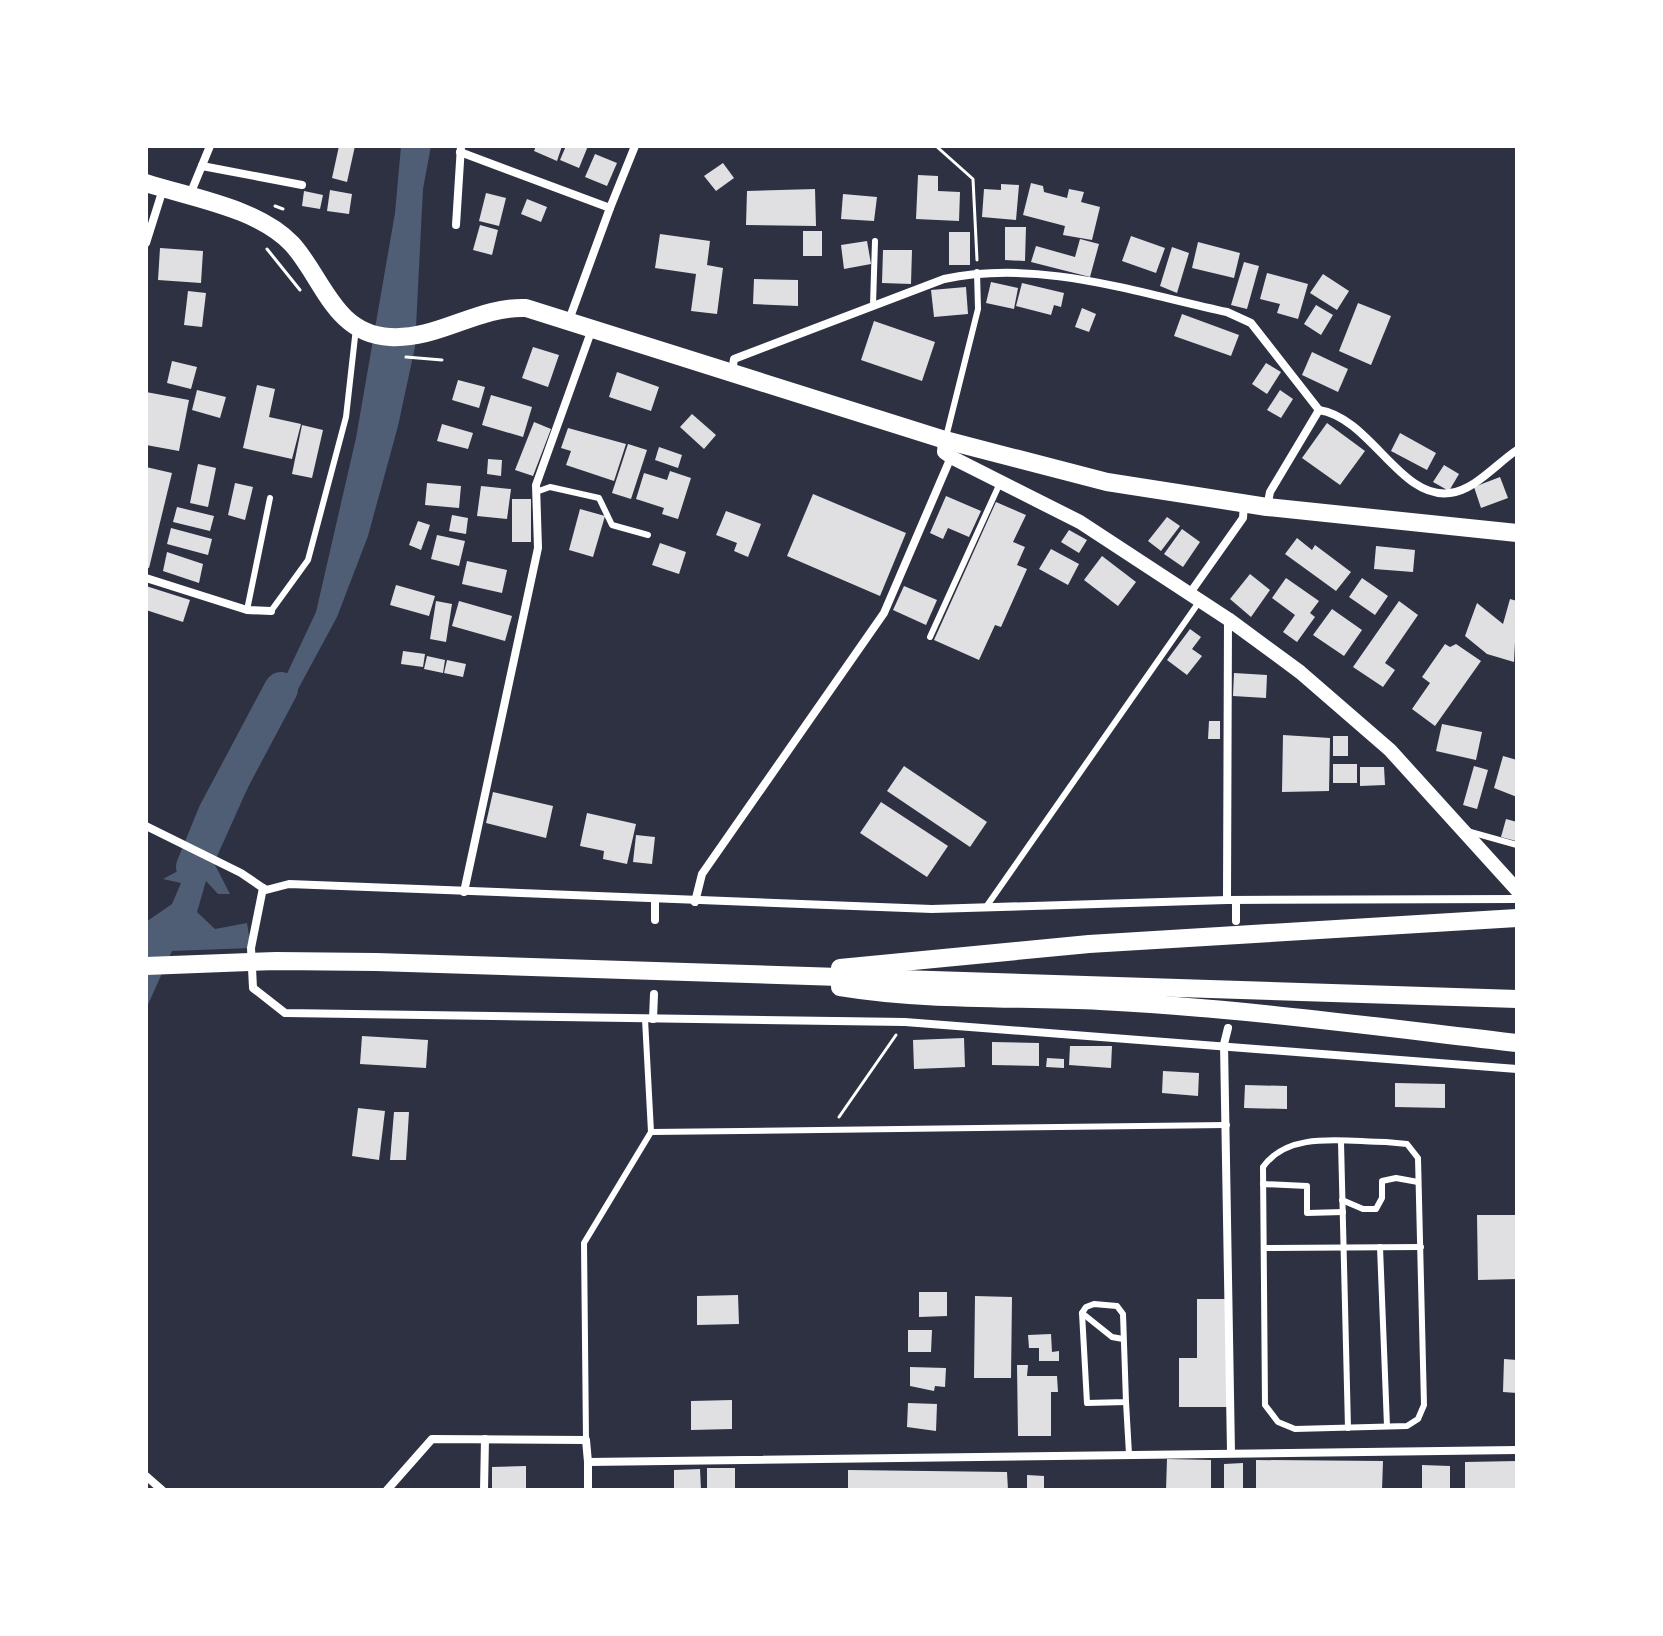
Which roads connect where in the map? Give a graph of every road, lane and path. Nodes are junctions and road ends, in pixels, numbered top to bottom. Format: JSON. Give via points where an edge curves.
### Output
{"nodes":[{"id":1,"x":210,"y":146,"type":"edge"},
{"id":2,"x":635,"y":146,"type":"edge"},
{"id":3,"x":936,"y":146,"type":"edge"},
{"id":4,"x":460,"y":149,"type":"edge"},
{"id":5,"x":202,"y":166,"type":"junction"},
{"id":6,"x":302,"y":185,"type":"dead end"},
{"id":7,"x":154,"y":186,"type":"edge"},
{"id":8,"x":188,"y":198,"type":"junction"},
{"id":9,"x":610,"y":208,"type":"junction"},
{"id":10,"x":456,"y":225,"type":"dead end"},
{"id":11,"x":261,"y":241,"type":"dead end"},
{"id":12,"x":875,"y":241,"type":"dead end"},
{"id":13,"x":146,"y":243,"type":"edge"},
{"id":14,"x":977,"y":272,"type":"junction"},
{"id":15,"x":307,"y":299,"type":"dead end"},
{"id":16,"x":873,"y":305,"type":"junction"},
{"id":17,"x":569,"y":320,"type":"junction"},
{"id":18,"x":358,"y":327,"type":"junction"},
{"id":19,"x":592,"y":328,"type":"junction"},
{"id":20,"x":732,"y":373,"type":"junction"},
{"id":21,"x":1319,"y":410,"type":"junction"},
{"id":22,"x":948,"y":449,"type":"junction"},
{"id":23,"x":1517,"y":450,"type":"edge"},
{"id":24,"x":1000,"y":483,"type":"junction"},
{"id":25,"x":536,"y":492,"type":"junction"},
{"id":26,"x":270,"y":498,"type":"dead end"},
{"id":27,"x":1244,"y":504,"type":"junction"},
{"id":28,"x":1267,"y":507,"type":"junction"},
{"id":29,"x":1517,"y":533,"type":"edge"},
{"id":30,"x":648,"y":535,"type":"dead end"},
{"id":31,"x":146,"y":578,"type":"edge"},
{"id":32,"x":1195,"y":596,"type":"junction"},
{"id":33,"x":247,"y":610,"type":"junction"},
{"id":34,"x":271,"y":611,"type":"joint"},
{"id":35,"x":1228,"y":619,"type":"junction"},
{"id":36,"x":930,"y":637,"type":"dead end"},
{"id":37,"x":146,"y":826,"type":"edge"},
{"id":38,"x":1464,"y":830,"type":"junction"},
{"id":39,"x":1517,"y":845,"type":"edge"},
{"id":40,"x":263,"y":888,"type":"junction"},
{"id":41,"x":1517,"y":890,"type":"edge"},
{"id":42,"x":464,"y":892,"type":"junction"},
{"id":43,"x":1517,"y":899,"type":"edge"},
{"id":44,"x":1231,"y":900,"type":"junction"},
{"id":45,"x":655,"y":901,"type":"junction"},
{"id":46,"x":695,"y":902,"type":"junction"},
{"id":47,"x":986,"y":907,"type":"junction"},
{"id":48,"x":1517,"y":918,"type":"edge"},
{"id":49,"x":655,"y":920,"type":"dead end"},
{"id":50,"x":1236,"y":921,"type":"dead end"},
{"id":51,"x":146,"y":966,"type":"edge"},
{"id":52,"x":766,"y":975,"type":"junction"},
{"id":53,"x":654,"y":994,"type":"dead end"},
{"id":54,"x":1517,"y":999,"type":"edge"},
{"id":55,"x":649,"y":1019,"type":"junction"},
{"id":56,"x":905,"y":1022,"type":"junction"},
{"id":57,"x":1228,"y":1028,"type":"dead end"},
{"id":58,"x":1517,"y":1043,"type":"edge"},
{"id":59,"x":1224,"y":1044,"type":"junction"},
{"id":60,"x":1517,"y":1069,"type":"edge"},
{"id":61,"x":1228,"y":1125,"type":"junction"},
{"id":62,"x":830,"y":1130,"type":"junction"},
{"id":63,"x":651,"y":1132,"type":"junction"},
{"id":64,"x":1341,"y":1142,"type":"junction"},
{"id":65,"x":1418,"y":1182,"type":"junction"},
{"id":66,"x":1263,"y":1184,"type":"junction"},
{"id":67,"x":1342,"y":1200,"type":"junction"},
{"id":68,"x":1343,"y":1212,"type":"junction"},
{"id":69,"x":1344,"y":1247,"type":"junction"},
{"id":70,"x":1380,"y":1247,"type":"junction"},
{"id":71,"x":1421,"y":1247,"type":"junction"},
{"id":72,"x":1264,"y":1248,"type":"junction"},
{"id":73,"x":1082,"y":1313,"type":"junction"},
{"id":74,"x":1123,"y":1339,"type":"junction"},
{"id":75,"x":1126,"y":1402,"type":"junction"},
{"id":76,"x":1387,"y":1426,"type":"junction"},
{"id":77,"x":1348,"y":1428,"type":"junction"},
{"id":78,"x":485,"y":1439,"type":"junction"},
{"id":79,"x":586,"y":1440,"type":"junction"},
{"id":80,"x":1517,"y":1450,"type":"edge"},
{"id":81,"x":1231,"y":1452,"type":"junction"},
{"id":82,"x":1129,"y":1454,"type":"junction"},
{"id":83,"x":588,"y":1462,"type":"junction"},
{"id":84,"x":146,"y":1476,"type":"edge"},
{"id":85,"x":162,"y":1490,"type":"edge"},
{"id":86,"x":387,"y":1490,"type":"edge"},
{"id":87,"x":484,"y":1490,"type":"edge"},
{"id":88,"x":588,"y":1490,"type":"edge"}],
"edges":[{"from":1,"to":5,"type":"street"},
{"from":2,"to":9,"type":"street"},
{"from":3,"to":14,"type":"path","via":[[973,179]]},
{"from":4,"to":9,"type":"street"},
{"from":4,"to":10,"type":"street"},
{"from":5,"to":6,"type":"street"},
{"from":5,"to":8,"type":"street"},
{"from":7,"to":8,"type":"main road"},
{"from":7,"to":13,"type":"street"},
{"from":8,"to":18,"type":"main road","via":[[256,219],[291,244],[336,311]]},
{"from":9,"to":17,"type":"street"},
{"from":11,"to":15,"type":"path"},
{"from":12,"to":16,"type":"lane"},
{"from":14,"to":16,"type":"street"},
{"from":14,"to":21,"type":"street","via":[[1037,272],[1227,312],[1251,323]]},
{"from":14,"to":22,"type":"lane","via":[[978,309]]},
{"from":16,"to":20,"type":"street","via":[[734,359]]},
{"from":17,"to":18,"type":"main road","via":[[506,307],[423,335],[388,337]]},
{"from":17,"to":19,"type":"main road"},
{"from":18,"to":34,"type":"lane","via":[[346,417],[308,560]]},
{"from":19,"to":20,"type":"main road"},
{"from":19,"to":25,"type":"street"},
{"from":20,"to":22,"type":"main road"},
{"from":21,"to":23,"type":"street","via":[[1345,418],[1391,464],[1424,489],[1438,492],[1466,488]]},
{"from":21,"to":28,"type":"street","via":[[1270,492]]},
{"from":22,"to":24,"type":"street"},
{"from":22,"to":27,"type":"main road"},
{"from":22,"to":46,"type":"street","via":[[884,613],[702,874]]},
{"from":24,"to":32,"type":"street","via":[[1080,522]]},
{"from":24,"to":36,"type":"lane"},
{"from":25,"to":30,"type":"lane","via":[[550,487],[599,498],[612,525]]},
{"from":25,"to":42,"type":"street","via":[[538,548]]},
{"from":26,"to":33,"type":"lane"},
{"from":27,"to":28,"type":"main road"},
{"from":27,"to":32,"type":"street","via":[[1243,518]]},
{"from":28,"to":29,"type":"main road"},
{"from":31,"to":33,"type":"street"},
{"from":32,"to":35,"type":"street"},
{"from":32,"to":47,"type":"lane"},
{"from":33,"to":34,"type":"street"},
{"from":35,"to":38,"type":"street","via":[[1343,707]]},
{"from":35,"to":44,"type":"street"},
{"from":37,"to":40,"type":"street"},
{"from":38,"to":39,"type":"lane"},
{"from":38,"to":41,"type":"street"},
{"from":40,"to":42,"type":"street","via":[[289,884]]},
{"from":40,"to":55,"type":"street","via":[[251,948],[253,988],[285,1013]]},
{"from":42,"to":45,"type":"street"},
{"from":43,"to":44,"type":"street"},
{"from":44,"to":47,"type":"street"},
{"from":44,"to":50,"type":"street"},
{"from":45,"to":46,"type":"street"},
{"from":45,"to":49,"type":"street"},
{"from":46,"to":47,"type":"street"},
{"from":48,"to":52,"type":"main road","via":[[1089,944]]},
{"from":51,"to":52,"type":"main road","via":[[276,961]]},
{"from":52,"to":54,"type":"main road"},
{"from":52,"to":58,"type":"main road","via":[[881,994],[1268,1013]]},
{"from":53,"to":55,"type":"street"},
{"from":55,"to":56,"type":"street"},
{"from":55,"to":63,"type":"lane"},
{"from":56,"to":59,"type":"street"},
{"from":56,"to":62,"type":"path"},
{"from":57,"to":59,"type":"street"},
{"from":59,"to":60,"type":"street"},
{"from":59,"to":61,"type":"street"},
{"from":61,"to":62,"type":"lane"},
{"from":61,"to":81,"type":"street"},
{"from":62,"to":63,"type":"lane"},
{"from":63,"to":79,"type":"lane","via":[[584,1243]]},
{"from":64,"to":65,"type":"lane","via":[[1407,1144],[1418,1158]]},
{"from":64,"to":66,"type":"lane","via":[[1289,1144],[1263,1167]]},
{"from":64,"to":67,"type":"lane"},
{"from":65,"to":67,"type":"lane","via":[[1382,1181],[1376,1209]]},
{"from":65,"to":71,"type":"lane"},
{"from":66,"to":68,"type":"lane","via":[[1307,1186],[1307,1213]]},
{"from":66,"to":72,"type":"lane"},
{"from":67,"to":68,"type":"lane"},
{"from":68,"to":69,"type":"lane"},
{"from":69,"to":70,"type":"lane"},
{"from":69,"to":72,"type":"lane"},
{"from":69,"to":77,"type":"lane"},
{"from":70,"to":71,"type":"lane"},
{"from":70,"to":76,"type":"lane"},
{"from":71,"to":76,"type":"lane","via":[[1424,1405],[1418,1419],[1407,1426]]},
{"from":72,"to":77,"type":"lane","via":[[1265,1405],[1278,1422],[1295,1429]]},
{"from":73,"to":74,"type":"lane","via":[[1112,1337]]},
{"from":73,"to":74,"type":"lane","via":[[1094,1304],[1117,1306],[1123,1314]]},
{"from":73,"to":75,"type":"lane","via":[[1087,1403]]},
{"from":74,"to":75,"type":"lane"},
{"from":75,"to":82,"type":"lane"},
{"from":76,"to":77,"type":"lane"},
{"from":78,"to":79,"type":"street"},
{"from":78,"to":86,"type":"street","via":[[432,1439]]},
{"from":78,"to":87,"type":"street"},
{"from":79,"to":83,"type":"street"},
{"from":80,"to":81,"type":"street"},
{"from":81,"to":82,"type":"street"},
{"from":82,"to":83,"type":"street"},
{"from":83,"to":88,"type":"street"},
{"from":84,"to":85,"type":"street"}]}
